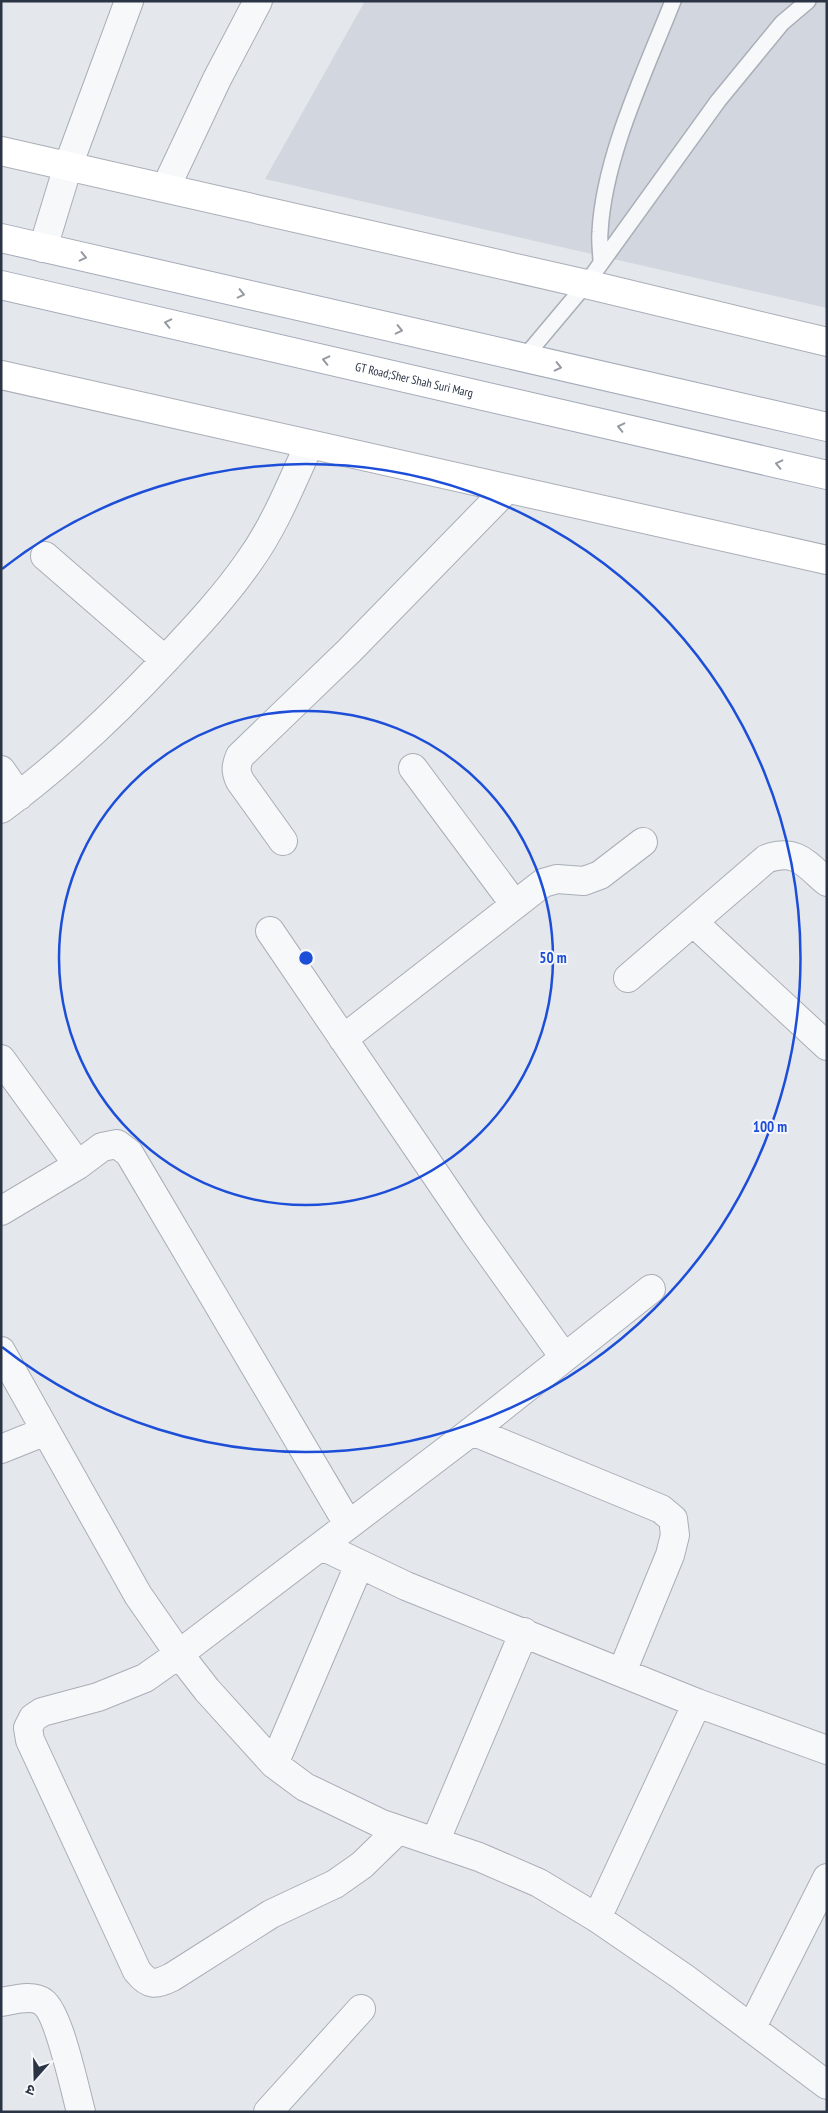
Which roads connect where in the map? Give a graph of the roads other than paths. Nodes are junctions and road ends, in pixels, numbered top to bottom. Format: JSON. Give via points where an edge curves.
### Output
{"nodes":[{"id":1,"x":129,"y":1,"type":"edge"},
{"id":2,"x":258,"y":1,"type":"edge"},
{"id":3,"x":673,"y":1,"type":"edge"},
{"id":4,"x":808,"y":1,"type":"edge"},
{"id":5,"x":1,"y":151,"type":"edge"},
{"id":6,"x":68,"y":166,"type":"junction"},
{"id":7,"x":166,"y":187,"type":"junction"},
{"id":8,"x":1,"y":238,"type":"edge"},
{"id":9,"x":43,"y":248,"type":"junction"},
{"id":10,"x":594,"y":273,"type":"junction"},
{"id":11,"x":1,"y":285,"type":"edge"},
{"id":12,"x":827,"y":342,"type":"edge"},
{"id":13,"x":523,"y":359,"type":"junction"},
{"id":14,"x":1,"y":375,"type":"edge"},
{"id":15,"x":827,"y":427,"type":"edge"},
{"id":16,"x":309,"y":445,"type":"junction"},
{"id":17,"x":827,"y":474,"type":"edge"},
{"id":18,"x":506,"y":489,"type":"junction"},
{"id":19,"x":45,"y":556,"type":"dead end"},
{"id":20,"x":827,"y":560,"type":"edge"},
{"id":21,"x":165,"y":660,"type":"junction"},
{"id":22,"x":413,"y":768,"type":"dead end"},
{"id":23,"x":1,"y":770,"type":"edge"},
{"id":24,"x":10,"y":802,"type":"edge"},
{"id":25,"x":283,"y":841,"type":"dead end"},
{"id":26,"x":644,"y":842,"type":"dead end"},
{"id":27,"x":827,"y":882,"type":"edge"},
{"id":28,"x":515,"y":905,"type":"junction"},
{"id":29,"x":693,"y":922,"type":"junction"},
{"id":30,"x":270,"y":931,"type":"dead end"},
{"id":31,"x":628,"y":978,"type":"dead end"},
{"id":32,"x":343,"y":1039,"type":"junction"},
{"id":33,"x":827,"y":1046,"type":"edge"},
{"id":34,"x":1,"y":1059,"type":"edge"},
{"id":35,"x":78,"y":1165,"type":"junction"},
{"id":36,"x":1,"y":1211,"type":"edge"},
{"id":37,"x":651,"y":1289,"type":"dead end"},
{"id":38,"x":1,"y":1351,"type":"edge"},
{"id":39,"x":564,"y":1357,"type":"junction"},
{"id":40,"x":46,"y":1431,"type":"junction"},
{"id":41,"x":472,"y":1431,"type":"junction"},
{"id":42,"x":1,"y":1449,"type":"edge"},
{"id":43,"x":348,"y":1524,"type":"junction"},
{"id":44,"x":322,"y":1546,"type":"junction"},
{"id":45,"x":359,"y":1564,"type":"junction"},
{"id":46,"x":524,"y":1632,"type":"junction"},
{"id":47,"x":179,"y":1654,"type":"junction"},
{"id":48,"x":622,"y":1672,"type":"junction"},
{"id":49,"x":697,"y":1703,"type":"junction"},
{"id":50,"x":827,"y":1750,"type":"edge"},
{"id":51,"x":274,"y":1764,"type":"junction"},
{"id":52,"x":398,"y":1830,"type":"junction"},
{"id":53,"x":435,"y":1842,"type":"junction"},
{"id":54,"x":827,"y":1878,"type":"edge"},
{"id":55,"x":597,"y":1918,"type":"junction"},
{"id":56,"x":1,"y":2002,"type":"edge"},
{"id":57,"x":361,"y":2009,"type":"dead end"},
{"id":58,"x":752,"y":2027,"type":"junction"},
{"id":59,"x":827,"y":2085,"type":"edge"},
{"id":60,"x":81,"y":2112,"type":"edge"},
{"id":61,"x":268,"y":2112,"type":"edge"}],
"edges":[{"from":1,"to":6,"type":"street"},
{"from":2,"to":7,"type":"street"},
{"from":3,"to":10,"type":"lane","via":[[624,127],[606,189]]},
{"from":4,"to":10,"type":"lane","via":[[782,23],[718,100]]},
{"from":5,"to":6,"type":"main road"},
{"from":6,"to":7,"type":"main road"},
{"from":6,"to":9,"type":"street"},
{"from":7,"to":10,"type":"main road","via":[[451,255]]},
{"from":8,"to":9,"type":"main road"},
{"from":9,"to":13,"type":"main road","one_way":true},
{"from":10,"to":12,"type":"main road"},
{"from":10,"to":13,"type":"lane"},
{"from":17,"to":11,"type":"main road","name":"GT Road;Sher Shah Suri Marg","one_way":true},
{"from":13,"to":15,"type":"main road","one_way":true},
{"from":14,"to":16,"type":"main road"},
{"from":16,"to":18,"type":"main road"},
{"from":16,"to":21,"type":"street","via":[[251,559],[208,615]]},
{"from":18,"to":20,"type":"main road"},
{"from":18,"to":25,"type":"street","via":[[349,651],[240,756],[236,773]]},
{"from":19,"to":21,"type":"street"},
{"from":21,"to":24,"type":"street","via":[[71,754]]},
{"from":22,"to":28,"type":"street"},
{"from":23,"to":24,"type":"street"},
{"from":26,"to":28,"type":"street","via":[[600,875],[584,881],[558,879],[543,883]]},
{"from":27,"to":29,"type":"street","via":[[804,861],[790,854],[779,854],[766,859]]},
{"from":28,"to":32,"type":"street"},
{"from":29,"to":31,"type":"street"},
{"from":29,"to":33,"type":"street"},
{"from":30,"to":32,"type":"street"},
{"from":32,"to":39,"type":"street"},
{"from":34,"to":35,"type":"street"},
{"from":35,"to":36,"type":"street"},
{"from":35,"to":43,"type":"street","via":[[102,1147],[117,1144],[129,1153]]},
{"from":37,"to":39,"type":"street"},
{"from":38,"to":40,"type":"street"},
{"from":39,"to":41,"type":"street"},
{"from":40,"to":42,"type":"street"},
{"from":40,"to":47,"type":"street","via":[[138,1595]]},
{"from":41,"to":43,"type":"street"},
{"from":41,"to":48,"type":"street","via":[[661,1509],[673,1519],[675,1535],[670,1555]]},
{"from":43,"to":44,"type":"street"},
{"from":44,"to":45,"type":"street"},
{"from":44,"to":47,"type":"street"},
{"from":45,"to":46,"type":"street"},
{"from":45,"to":51,"type":"street"},
{"from":46,"to":48,"type":"street"},
{"from":46,"to":53,"type":"street"},
{"from":47,"to":51,"type":"street"},
{"from":47,"to":52,"type":"street","via":[[145,1678],[98,1697],[42,1712],[33,1718],[28,1728],[30,1740],[137,1971],[146,1981],[159,1984],[271,1914],[335,1884],[362,1865]]},
{"from":48,"to":49,"type":"street"},
{"from":49,"to":50,"type":"street"},
{"from":49,"to":55,"type":"street"},
{"from":51,"to":52,"type":"street","via":[[306,1787]]},
{"from":52,"to":53,"type":"street"},
{"from":53,"to":55,"type":"street","via":[[539,1883]]},
{"from":54,"to":58,"type":"street"},
{"from":55,"to":58,"type":"street"},
{"from":56,"to":60,"type":"street","via":[[25,1997],[43,2001],[54,2015]]},
{"from":57,"to":61,"type":"street"},
{"from":58,"to":59,"type":"street"}]}
